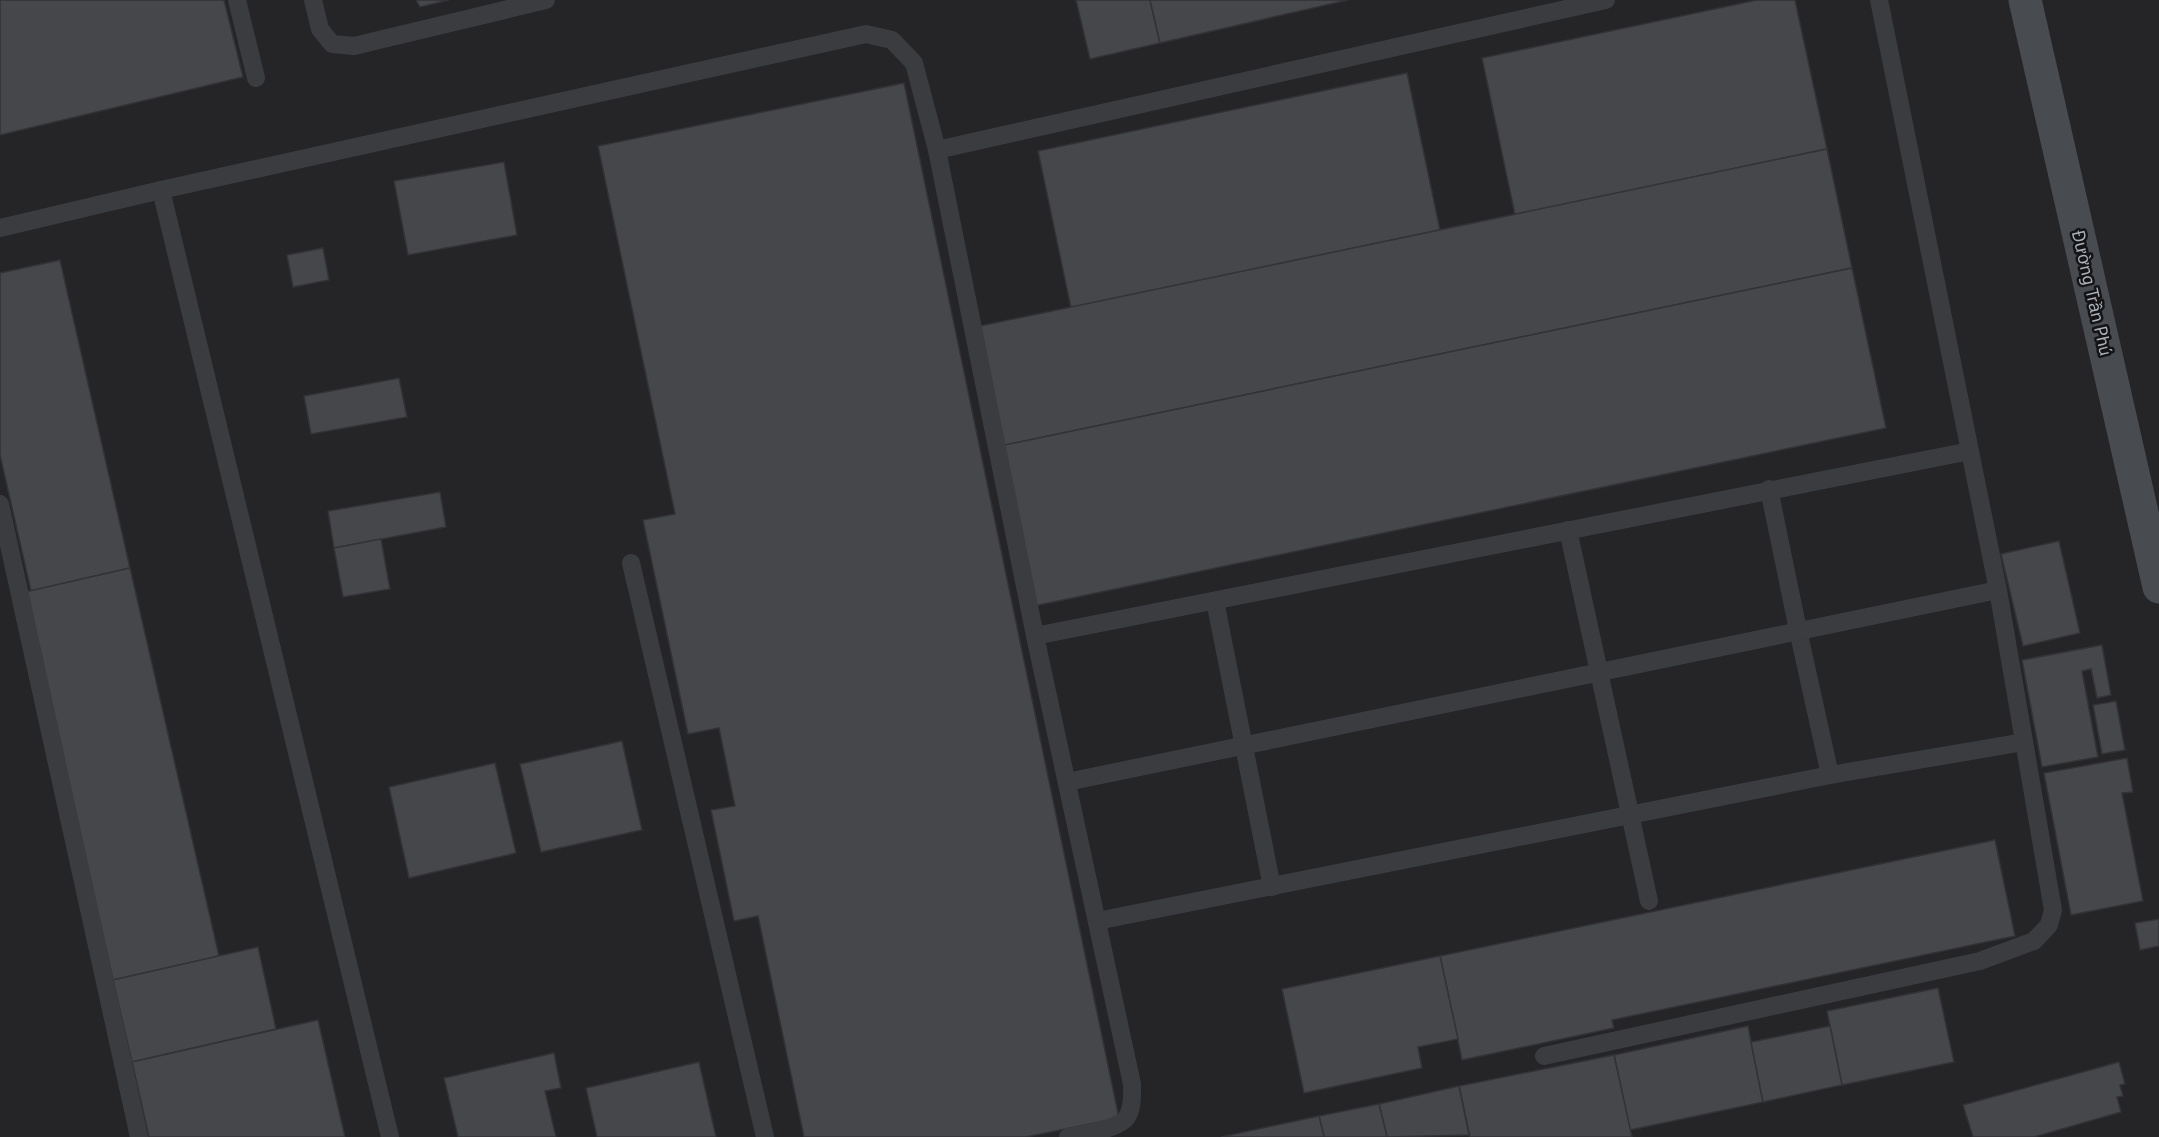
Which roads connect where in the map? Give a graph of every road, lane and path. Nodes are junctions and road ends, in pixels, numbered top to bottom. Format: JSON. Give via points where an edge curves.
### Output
{"nodes":[{"id":1,"x":237,"y":0,"type":"edge"},
{"id":2,"x":313,"y":0,"type":"edge"},
{"id":3,"x":546,"y":0,"type":"edge"},
{"id":4,"x":1606,"y":0,"type":"edge"},
{"id":5,"x":1879,"y":0,"type":"edge"},
{"id":6,"x":2025,"y":0,"type":"edge"},
{"id":7,"x":256,"y":78,"type":"dead end"},
{"id":8,"x":937,"y":150,"type":"junction"},
{"id":9,"x":161,"y":190,"type":"junction"},
{"id":10,"x":0,"y":228,"type":"edge"},
{"id":11,"x":1970,"y":451,"type":"junction"},
{"id":12,"x":1769,"y":489,"type":"junction"},
{"id":13,"x":0,"y":504,"type":"edge"},
{"id":14,"x":1568,"y":530,"type":"junction"},
{"id":15,"x":631,"y":563,"type":"dead end"},
{"id":16,"x":2159,"y":586,"type":"edge"},
{"id":17,"x":1998,"y":590,"type":"junction"},
{"id":18,"x":1215,"y":601,"type":"junction"},
{"id":19,"x":1798,"y":630,"type":"junction"},
{"id":20,"x":1035,"y":636,"type":"junction"},
{"id":21,"x":1600,"y":672,"type":"junction"},
{"id":22,"x":2024,"y":742,"type":"junction"},
{"id":23,"x":1244,"y":747,"type":"junction"},
{"id":24,"x":1830,"y":775,"type":"junction"},
{"id":25,"x":1067,"y":782,"type":"junction"},
{"id":26,"x":1631,"y":814,"type":"junction"},
{"id":27,"x":1272,"y":886,"type":"junction"},
{"id":28,"x":1649,"y":901,"type":"dead end"},
{"id":29,"x":1097,"y":921,"type":"junction"},
{"id":30,"x":1544,"y":1056,"type":"dead end"},
{"id":31,"x":139,"y":1137,"type":"edge"},
{"id":32,"x":390,"y":1137,"type":"edge"},
{"id":33,"x":765,"y":1137,"type":"edge"},
{"id":34,"x":1068,"y":1137,"type":"edge"}],
"edges":[{"from":1,"to":7,"type":"lane"},
{"from":2,"to":3,"type":"lane","via":[[320,29],[332,44],[354,46]]},
{"from":4,"to":8,"type":"lane"},
{"from":5,"to":11,"type":"lane"},
{"from":6,"to":16,"type":"main road","name":"Đường Trần Phú"},
{"from":8,"to":9,"type":"lane","via":[[914,63],[892,40],[866,34]]},
{"from":8,"to":20,"type":"lane"},
{"from":9,"to":10,"type":"lane"},
{"from":9,"to":32,"type":"lane"},
{"from":11,"to":12,"type":"lane"},
{"from":11,"to":17,"type":"lane"},
{"from":12,"to":14,"type":"lane"},
{"from":12,"to":19,"type":"lane"},
{"from":13,"to":31,"type":"lane"},
{"from":14,"to":18,"type":"lane"},
{"from":14,"to":21,"type":"lane"},
{"from":15,"to":33,"type":"lane"},
{"from":17,"to":19,"type":"lane"},
{"from":17,"to":22,"type":"lane"},
{"from":18,"to":20,"type":"lane"},
{"from":18,"to":23,"type":"lane"},
{"from":19,"to":21,"type":"lane"},
{"from":19,"to":24,"type":"lane"},
{"from":20,"to":25,"type":"lane"},
{"from":21,"to":23,"type":"lane"},
{"from":21,"to":26,"type":"lane"},
{"from":22,"to":24,"type":"lane"},
{"from":22,"to":30,"type":"lane","via":[[2053,910],[2049,924],[2034,941],[1980,961]]},
{"from":23,"to":25,"type":"lane"},
{"from":23,"to":27,"type":"lane"},
{"from":24,"to":26,"type":"lane"},
{"from":25,"to":29,"type":"lane"},
{"from":26,"to":27,"type":"lane"},
{"from":26,"to":28,"type":"lane"},
{"from":27,"to":29,"type":"lane"},
{"from":29,"to":34,"type":"lane","via":[[1132,1084],[1132,1105],[1126,1119],[1117,1126]]}]}
